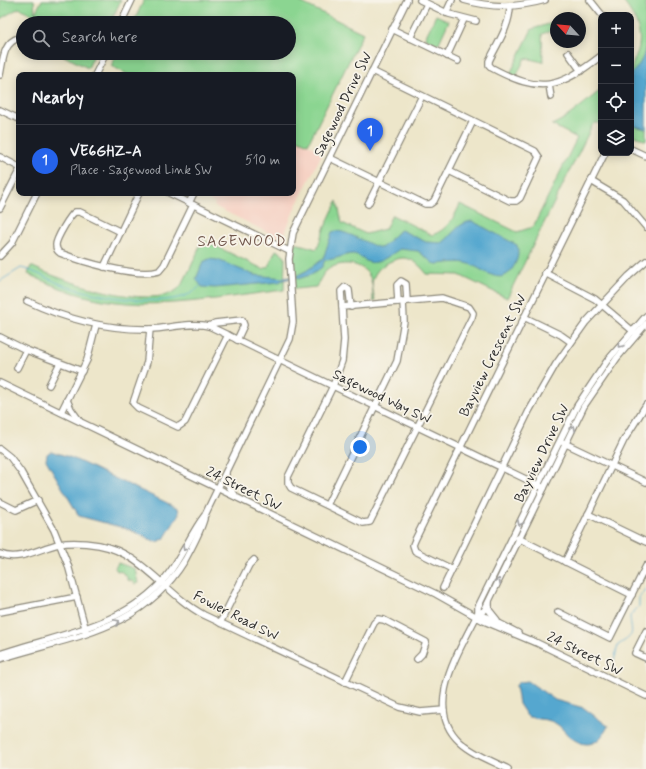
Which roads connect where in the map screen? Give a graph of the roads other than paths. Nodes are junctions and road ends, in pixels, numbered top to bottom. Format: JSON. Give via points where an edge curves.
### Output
{"nodes":[{"id":1,"x":132,"y":0,"type":"edge"},
{"id":2,"x":407,"y":0,"type":"edge"},
{"id":3,"x":420,"y":0,"type":"edge"},
{"id":4,"x":452,"y":0,"type":"edge"},
{"id":5,"x":464,"y":0,"type":"edge"},
{"id":6,"x":544,"y":0,"type":"edge"},
{"id":7,"x":590,"y":0,"type":"edge"},
{"id":8,"x":427,"y":4,"type":"junction"},
{"id":9,"x":510,"y":6,"type":"junction"},
{"id":10,"x":600,"y":12,"type":"edge"},
{"id":11,"x":446,"y":13,"type":"junction"},
{"id":12,"x":124,"y":16,"type":"edge"},
{"id":13,"x":464,"y":19,"type":"junction"},
{"id":14,"x":476,"y":21,"type":"dead end"},
{"id":15,"x":392,"y":29,"type":"junction"},
{"id":16,"x":410,"y":38,"type":"junction"},
{"id":17,"x":16,"y":39,"type":"edge"},
{"id":18,"x":568,"y":53,"type":"dead end"},
{"id":19,"x":447,"y":56,"type":"junction"},
{"id":20,"x":598,"y":58,"type":"edge"},
{"id":21,"x":102,"y":60,"type":"edge"},
{"id":22,"x":458,"y":61,"type":"dead end"},
{"id":23,"x":372,"y":71,"type":"junction"},
{"id":24,"x":581,"y":71,"type":"junction"},
{"id":25,"x":96,"y":72,"type":"edge"},
{"id":26,"x":0,"y":75,"type":"edge"},
{"id":27,"x":549,"y":85,"type":"junction"},
{"id":28,"x":422,"y":96,"type":"junction"},
{"id":29,"x":551,"y":97,"type":"dead end"},
{"id":30,"x":0,"y":110,"type":"edge"},
{"id":31,"x":16,"y":118,"type":"edge"},
{"id":32,"x":473,"y":121,"type":"junction"},
{"id":33,"x":634,"y":150,"type":"edge"},
{"id":34,"x":604,"y":156,"type":"edge"},
{"id":35,"x":646,"y":156,"type":"edge"},
{"id":36,"x":0,"y":157,"type":"edge"},
{"id":37,"x":330,"y":158,"type":"junction"},
{"id":38,"x":16,"y":165,"type":"edge"},
{"id":39,"x":449,"y":171,"type":"junction"},
{"id":40,"x":16,"y":177,"type":"edge"},
{"id":41,"x":591,"y":181,"type":"junction"},
{"id":42,"x":380,"y":182,"type":"junction"},
{"id":43,"x":36,"y":196,"type":"edge"},
{"id":44,"x":138,"y":196,"type":"edge"},
{"id":45,"x":175,"y":196,"type":"edge"},
{"id":46,"x":193,"y":196,"type":"edge"},
{"id":47,"x":191,"y":204,"type":"junction"},
{"id":48,"x":368,"y":204,"type":"dead end"},
{"id":49,"x":0,"y":208,"type":"edge"},
{"id":50,"x":646,"y":227,"type":"edge"},
{"id":51,"x":121,"y":232,"type":"junction"},
{"id":52,"x":290,"y":251,"type":"junction"},
{"id":53,"x":0,"y":256,"type":"edge"},
{"id":54,"x":646,"y":261,"type":"edge"},
{"id":55,"x":104,"y":267,"type":"junction"},
{"id":56,"x":545,"y":273,"type":"junction"},
{"id":57,"x":27,"y":301,"type":"dead end"},
{"id":58,"x":403,"y":301,"type":"junction"},
{"id":59,"x":603,"y":303,"type":"junction"},
{"id":60,"x":342,"y":307,"type":"junction"},
{"id":61,"x":351,"y":307,"type":"junction"},
{"id":62,"x":524,"y":316,"type":"junction"},
{"id":63,"x":646,"y":316,"type":"edge"},
{"id":64,"x":96,"y":324,"type":"junction"},
{"id":65,"x":646,"y":324,"type":"edge"},
{"id":66,"x":209,"y":326,"type":"junction"},
{"id":67,"x":150,"y":329,"type":"junction"},
{"id":68,"x":635,"y":332,"type":"junction"},
{"id":69,"x":228,"y":335,"type":"junction"},
{"id":70,"x":0,"y":338,"type":"edge"},
{"id":71,"x":237,"y":340,"type":"junction"},
{"id":72,"x":571,"y":342,"type":"junction"},
{"id":73,"x":26,"y":350,"type":"junction"},
{"id":74,"x":280,"y":361,"type":"junction"},
{"id":75,"x":60,"y":363,"type":"junction"},
{"id":76,"x":17,"y":368,"type":"dead end"},
{"id":77,"x":82,"y":371,"type":"junction"},
{"id":78,"x":0,"y":383,"type":"edge"},
{"id":79,"x":49,"y":384,"type":"dead end"},
{"id":80,"x":333,"y":386,"type":"junction"},
{"id":81,"x":67,"y":400,"type":"junction"},
{"id":82,"x":646,"y":405,"type":"edge"},
{"id":83,"x":375,"y":407,"type":"junction"},
{"id":84,"x":61,"y":412,"type":"junction"},
{"id":85,"x":79,"y":421,"type":"junction"},
{"id":86,"x":417,"y":427,"type":"junction"},
{"id":87,"x":562,"y":442,"type":"junction"},
{"id":88,"x":460,"y":448,"type":"junction"},
{"id":89,"x":0,"y":449,"type":"edge"},
{"id":90,"x":611,"y":466,"type":"junction"},
{"id":91,"x":501,"y":468,"type":"junction"},
{"id":92,"x":226,"y":471,"type":"junction"},
{"id":93,"x":646,"y":482,"type":"edge"},
{"id":94,"x":541,"y":487,"type":"junction"},
{"id":95,"x":218,"y":488,"type":"junction"},
{"id":96,"x":239,"y":499,"type":"junction"},
{"id":97,"x":38,"y":500,"type":"junction"},
{"id":98,"x":0,"y":502,"type":"edge"},
{"id":99,"x":327,"y":505,"type":"junction"},
{"id":100,"x":588,"y":514,"type":"junction"},
{"id":101,"x":514,"y":536,"type":"junction"},
{"id":102,"x":520,"y":539,"type":"junction"},
{"id":103,"x":646,"y":542,"type":"edge"},
{"id":104,"x":60,"y":544,"type":"junction"},
{"id":105,"x":0,"y":554,"type":"edge"},
{"id":106,"x":254,"y":560,"type":"dead end"},
{"id":107,"x":565,"y":562,"type":"junction"},
{"id":108,"x":646,"y":566,"type":"edge"},
{"id":109,"x":452,"y":569,"type":"junction"},
{"id":110,"x":164,"y":584,"type":"junction"},
{"id":111,"x":443,"y":588,"type":"dead end"},
{"id":112,"x":632,"y":595,"type":"junction"},
{"id":113,"x":77,"y":596,"type":"junction"},
{"id":114,"x":489,"y":601,"type":"junction"},
{"id":115,"x":0,"y":612,"type":"edge"},
{"id":116,"x":558,"y":612,"type":"dead end"},
{"id":117,"x":477,"y":614,"type":"junction"},
{"id":118,"x":220,"y":623,"type":"junction"},
{"id":119,"x":500,"y":623,"type":"junction"},
{"id":120,"x":86,"y":630,"type":"junction"},
{"id":121,"x":646,"y":631,"type":"edge"},
{"id":122,"x":534,"y":642,"type":"junction"},
{"id":123,"x":0,"y":654,"type":"edge"},
{"id":124,"x":646,"y":658,"type":"edge"},
{"id":125,"x":0,"y":659,"type":"edge"},
{"id":126,"x":417,"y":659,"type":"dead end"},
{"id":127,"x":345,"y":682,"type":"junction"},
{"id":128,"x":646,"y":696,"type":"edge"},
{"id":129,"x":444,"y":710,"type":"junction"},
{"id":130,"x":508,"y":769,"type":"edge"}],
"edges":[{"from":1,"to":12,"type":"street"},
{"from":2,"to":15,"type":"street","name":"Sagewood Drive SW"},
{"from":3,"to":8,"type":"street"},
{"from":4,"to":11,"type":"street"},
{"from":5,"to":9,"type":"street","via":[[492,6]]},
{"from":6,"to":9,"type":"street"},
{"from":7,"to":10,"type":"street"},
{"from":8,"to":11,"type":"street"},
{"from":8,"to":16,"type":"street"},
{"from":9,"to":27,"type":"street","via":[[506,26],[489,65],[519,82]]},
{"from":11,"to":13,"type":"street"},
{"from":13,"to":14,"type":"street"},
{"from":13,"to":19,"type":"street"},
{"from":15,"to":16,"type":"street"},
{"from":15,"to":23,"type":"street","name":"Sagewood Drive SW"},
{"from":16,"to":19,"type":"street"},
{"from":17,"to":26,"type":"street","via":[[8,46]]},
{"from":18,"to":24,"type":"street"},
{"from":19,"to":22,"type":"street"},
{"from":20,"to":24,"type":"street"},
{"from":21,"to":25,"type":"street"},
{"from":23,"to":28,"type":"street"},
{"from":23,"to":37,"type":"street","name":"Sagewood Drive SW"},
{"from":24,"to":27,"type":"street"},
{"from":27,"to":29,"type":"street"},
{"from":28,"to":32,"type":"street"},
{"from":28,"to":42,"type":"street"},
{"from":30,"to":31,"type":"street"},
{"from":32,"to":39,"type":"street"},
{"from":32,"to":39,"type":"street","via":[[535,151],[538,155],[520,198],[513,202]]},
{"from":33,"to":35,"type":"street"},
{"from":34,"to":41,"type":"street","name":"Bayview Crescent SW"},
{"from":36,"to":38,"type":"street"},
{"from":37,"to":42,"type":"street"},
{"from":37,"to":52,"type":"street","name":"Sagewood Drive SW","via":[[297,224]]},
{"from":39,"to":42,"type":"street","via":[[434,202],[430,204],[424,204]]},
{"from":40,"to":49,"type":"street"},
{"from":41,"to":50,"type":"street","via":[[623,200]]},
{"from":41,"to":56,"type":"street","name":"Bayview Crescent SW"},
{"from":42,"to":48,"type":"street"},
{"from":43,"to":53,"type":"street","via":[[18,232]]},
{"from":44,"to":51,"type":"street"},
{"from":45,"to":47,"type":"street"},
{"from":46,"to":47,"type":"street"},
{"from":47,"to":52,"type":"street"},
{"from":47,"to":55,"type":"street","via":[[160,271],[130,271]]},
{"from":51,"to":55,"type":"street"},
{"from":51,"to":55,"type":"street","via":[[75,212],[70,215],[56,243],[56,249],[60,253]]},
{"from":52,"to":74,"type":"street","name":"Sagewood Drive SW","via":[[292,331]]},
{"from":54,"to":59,"type":"street"},
{"from":56,"to":59,"type":"street"},
{"from":56,"to":62,"type":"street","name":"Bayview Crescent SW"},
{"from":57,"to":64,"type":"street","via":[[55,313]]},
{"from":58,"to":61,"type":"street"},
{"from":58,"to":83,"type":"street","via":[[404,321],[400,350],[393,371]]},
{"from":58,"to":86,"type":"street","via":[[435,298],[450,300],[469,307],[473,313]]},
{"from":59,"to":68,"type":"street"},
{"from":59,"to":72,"type":"street"},
{"from":60,"to":61,"type":"street"},
{"from":60,"to":61,"type":"street","via":[[341,291],[345,287],[349,290]]},
{"from":60,"to":80,"type":"street","via":[[344,351]]},
{"from":62,"to":72,"type":"street"},
{"from":62,"to":88,"type":"street","name":"Bayview Crescent SW"},
{"from":63,"to":68,"type":"street","name":"Bayview Drive SW"},
{"from":64,"to":67,"type":"street"},
{"from":64,"to":77,"type":"street","via":[[91,349]]},
{"from":65,"to":68,"type":"street","name":"Bayview Drive SW"},
{"from":66,"to":67,"type":"street"},
{"from":66,"to":69,"type":"street","name":"Sagewood Way SW"},
{"from":66,"to":71,"type":"street","via":[[242,320],[244,325]]},
{"from":67,"to":69,"type":"street","via":[[147,362],[133,403],[138,408],[178,427],[185,422]]},
{"from":68,"to":87,"type":"street","name":"Bayview Drive SW","via":[[594,390]]},
{"from":69,"to":71,"type":"street","name":"Sagewood Way SW"},
{"from":70,"to":73,"type":"street"},
{"from":71,"to":74,"type":"street","name":"Sagewood Way SW"},
{"from":72,"to":91,"type":"street","via":[[537,396]]},
{"from":73,"to":75,"type":"street"},
{"from":73,"to":76,"type":"street"},
{"from":74,"to":80,"type":"street","name":"Sagewood Way SW"},
{"from":74,"to":92,"type":"street","name":"Sagewood Drive SW"},
{"from":75,"to":77,"type":"street"},
{"from":75,"to":79,"type":"street"},
{"from":77,"to":81,"type":"street"},
{"from":78,"to":84,"type":"street","name":"24 Street SW"},
{"from":80,"to":83,"type":"street","name":"Sagewood Way SW"},
{"from":80,"to":99,"type":"street","via":[[287,480],[291,488]]},
{"from":81,"to":84,"type":"street"},
{"from":81,"to":85,"type":"street"},
{"from":82,"to":90,"type":"street"},
{"from":83,"to":86,"type":"street","name":"Sagewood Way SW"},
{"from":83,"to":99,"type":"street"},
{"from":84,"to":85,"type":"street","name":"24 Street SW"},
{"from":85,"to":95,"type":"street","name":"24 Street SW"},
{"from":86,"to":88,"type":"street","name":"Sagewood Way SW"},
{"from":86,"to":99,"type":"street","via":[[370,522],[363,523]]},
{"from":87,"to":90,"type":"street"},
{"from":87,"to":94,"type":"street","name":"Bayview Drive SW"},
{"from":88,"to":91,"type":"street","name":"Sagewood Way SW"},
{"from":88,"to":109,"type":"street","name":"Bayview Crescent SW","via":[[413,546],[415,551]]},
{"from":89,"to":97,"type":"street","via":[[15,464]]},
{"from":90,"to":93,"type":"street"},
{"from":90,"to":100,"type":"street"},
{"from":91,"to":94,"type":"street","name":"Sagewood Way SW"},
{"from":91,"to":109,"type":"street"},
{"from":92,"to":95,"type":"street","name":"Sagewood Drive SW"},
{"from":92,"to":96,"type":"street","via":[[226,482]]},
{"from":94,"to":101,"type":"street","name":"Bayview Drive SW","one_way":true},
{"from":94,"to":102,"type":"street","name":"Bayview Drive SW"},
{"from":95,"to":96,"type":"street","name":"24 Street SW"},
{"from":95,"to":110,"type":"street","name":"Sagewood Drive SW","via":[[188,554]]},
{"from":96,"to":117,"type":"street","name":"24 Street SW"},
{"from":97,"to":98,"type":"street","via":[[16,510]]},
{"from":97,"to":104,"type":"street"},
{"from":100,"to":103,"type":"street"},
{"from":100,"to":107,"type":"street"},
{"from":101,"to":102,"type":"street"},
{"from":101,"to":117,"type":"street","name":"Bayview Drive SW","via":[[478,607]]},
{"from":102,"to":107,"type":"street"},
{"from":114,"to":102,"type":"street","name":"Bayview Drive SW","one_way":true},
{"from":104,"to":105,"type":"street","name":"Fowler Road SW","via":[[26,555]]},
{"from":104,"to":110,"type":"street","name":"Fowler Road SW","via":[[110,547],[136,560]]},
{"from":104,"to":113,"type":"street"},
{"from":106,"to":118,"type":"street","via":[[247,568]]},
{"from":107,"to":112,"type":"street"},
{"from":108,"to":112,"type":"street"},
{"from":109,"to":111,"type":"street"},
{"from":110,"to":118,"type":"street","name":"Fowler Road SW","via":[[191,608]]},
{"from":110,"to":120,"type":"street","name":"Sagewood Drive SW","via":[[152,599],[121,621]]},
{"from":112,"to":116,"type":"street","via":[[610,638]]},
{"from":113,"to":115,"type":"street"},
{"from":113,"to":120,"type":"street"},
{"from":114,"to":117,"type":"street","name":"Bayview Drive SW","via":[[484,611]]},
{"from":114,"to":119,"type":"street","via":[[489,610]]},
{"from":117,"to":119,"type":"street","name":"24 Street SW"},
{"from":117,"to":122,"type":"street","name":"24 Street SW","via":[[490,624]]},
{"from":117,"to":129,"type":"street","via":[[446,682]]},
{"from":118,"to":127,"type":"street","name":"Fowler Road SW"},
{"from":119,"to":122,"type":"street","name":"24 Street SW"},
{"from":120,"to":123,"type":"street"},
{"from":120,"to":125,"type":"street"},
{"from":121,"to":124,"type":"street","via":[[635,653]]},
{"from":122,"to":128,"type":"street","name":"24 Street SW"},
{"from":126,"to":127,"type":"street","via":[[422,654],[426,642],[378,619],[374,622]]},
{"from":127,"to":129,"type":"street","name":"Fowler Road SW","via":[[405,710],[427,713]]},
{"from":129,"to":130,"type":"street","via":[[448,724],[459,741]]}]}
